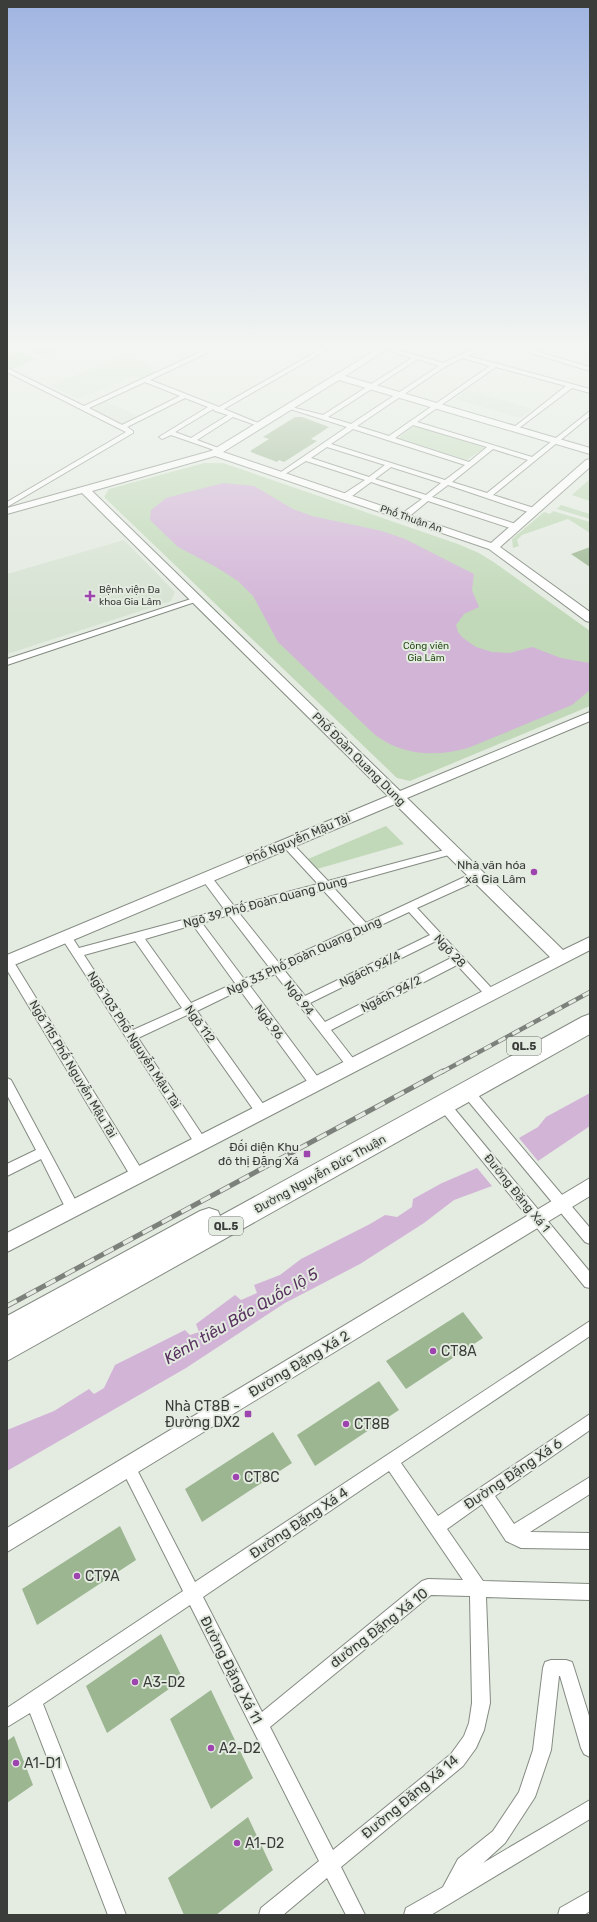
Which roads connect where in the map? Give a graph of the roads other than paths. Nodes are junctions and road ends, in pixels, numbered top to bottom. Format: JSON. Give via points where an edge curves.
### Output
{"nodes":[{"id":1,"x":121,"y":438,"type":"edge"},
{"id":2,"x":186,"y":438,"type":"edge"},
{"id":3,"x":196,"y":438,"type":"edge"},
{"id":4,"x":239,"y":438,"type":"edge"},
{"id":5,"x":335,"y":438,"type":"edge"},
{"id":6,"x":385,"y":438,"type":"edge"},
{"id":7,"x":461,"y":438,"type":"edge"},
{"id":8,"x":545,"y":438,"type":"edge"},
{"id":9,"x":560,"y":438,"type":"edge"},
{"id":10,"x":389,"y":439,"type":"joint"},
{"id":11,"x":192,"y":440,"type":"junction"},
{"id":12,"x":556,"y":441,"type":"junction"},
{"id":13,"x":326,"y":444,"type":"junction"},
{"id":14,"x":492,"y":447,"type":"junction"},
{"id":15,"x":217,"y":451,"type":"junction"},
{"id":16,"x":590,"y":451,"type":"edge"},
{"id":17,"x":305,"y":458,"type":"junction"},
{"id":18,"x":533,"y":459,"type":"junction"},
{"id":19,"x":590,"y":462,"type":"edge"},
{"id":20,"x":390,"y":464,"type":"junction"},
{"id":21,"x":470,"y":464,"type":"junction"},
{"id":22,"x":280,"y":475,"type":"junction"},
{"id":23,"x":370,"y":479,"type":"junction"},
{"id":24,"x":446,"y":483,"type":"junction"},
{"id":25,"x":84,"y":489,"type":"junction"},
{"id":26,"x":488,"y":496,"type":"junction"},
{"id":27,"x":345,"y":497,"type":"junction"},
{"id":28,"x":427,"y":498,"type":"junction"},
{"id":29,"x":7,"y":505,"type":"edge"},
{"id":30,"x":7,"y":511,"type":"edge"},
{"id":31,"x":534,"y":511,"type":"junction"},
{"id":32,"x":403,"y":517,"type":"junction"},
{"id":33,"x":516,"y":527,"type":"junction"},
{"id":34,"x":493,"y":547,"type":"junction"},
{"id":35,"x":197,"y":600,"type":"junction"},
{"id":36,"x":590,"y":618,"type":"edge"},
{"id":37,"x":7,"y":662,"type":"edge"},
{"id":38,"x":590,"y":716,"type":"edge"},
{"id":39,"x":398,"y":798,"type":"junction"},
{"id":40,"x":287,"y":844,"type":"junction"},
{"id":41,"x":452,"y":851,"type":"junction"},
{"id":42,"x":478,"y":876,"type":"junction"},
{"id":43,"x":206,"y":878,"type":"junction"},
{"id":44,"x":326,"y":886,"type":"junction"},
{"id":45,"x":410,"y":907,"type":"junction"},
{"id":46,"x":232,"y":911,"type":"junction"},
{"id":47,"x":195,"y":921,"type":"junction"},
{"id":48,"x":365,"y":928,"type":"junction"},
{"id":49,"x":437,"y":936,"type":"junction"},
{"id":50,"x":66,"y":937,"type":"junction"},
{"id":51,"x":138,"y":937,"type":"junction"},
{"id":52,"x":590,"y":943,"type":"edge"},
{"id":53,"x":77,"y":953,"type":"junction"},
{"id":54,"x":561,"y":958,"type":"junction"},
{"id":55,"x":458,"y":959,"type":"junction"},
{"id":56,"x":7,"y":962,"type":"edge"},
{"id":57,"x":277,"y":969,"type":"junction"},
{"id":58,"x":241,"y":985,"type":"junction"},
{"id":59,"x":491,"y":994,"type":"junction"},
{"id":60,"x":303,"y":1002,"type":"junction"},
{"id":61,"x":190,"y":1009,"type":"junction"},
{"id":62,"x":590,"y":1009,"type":"edge"},
{"id":63,"x":590,"y":1023,"type":"edge"},
{"id":64,"x":324,"y":1029,"type":"junction"},
{"id":65,"x":131,"y":1036,"type":"junction"},
{"id":66,"x":352,"y":1066,"type":"junction"},
{"id":67,"x":7,"y":1084,"type":"edge"},
{"id":68,"x":316,"y":1084,"type":"junction"},
{"id":69,"x":463,"y":1087,"type":"junction"},
{"id":70,"x":440,"y":1100,"type":"junction"},
{"id":71,"x":262,"y":1112,"type":"junction"},
{"id":72,"x":201,"y":1143,"type":"junction"},
{"id":73,"x":43,"y":1152,"type":"junction"},
{"id":74,"x":7,"y":1170,"type":"edge"},
{"id":75,"x":138,"y":1176,"type":"junction"},
{"id":76,"x":590,"y":1186,"type":"edge"},
{"id":77,"x":561,"y":1204,"type":"junction"},
{"id":78,"x":73,"y":1209,"type":"junction"},
{"id":79,"x":538,"y":1218,"type":"junction"},
{"id":80,"x":590,"y":1238,"type":"edge"},
{"id":81,"x":7,"y":1243,"type":"edge"},
{"id":82,"x":590,"y":1282,"type":"edge"},
{"id":83,"x":590,"y":1328,"type":"edge"},
{"id":84,"x":7,"y":1330,"type":"edge"},
{"id":85,"x":7,"y":1348,"type":"edge"},
{"id":86,"x":590,"y":1421,"type":"edge"},
{"id":87,"x":391,"y":1461,"type":"junction"},
{"id":88,"x":128,"y":1467,"type":"junction"},
{"id":89,"x":590,"y":1485,"type":"edge"},
{"id":90,"x":484,"y":1493,"type":"junction"},
{"id":91,"x":436,"y":1527,"type":"junction"},
{"id":92,"x":512,"y":1535,"type":"junction"},
{"id":93,"x":7,"y":1541,"type":"edge"},
{"id":94,"x":590,"y":1541,"type":"edge"},
{"id":95,"x":478,"y":1588,"type":"junction"},
{"id":96,"x":590,"y":1592,"type":"edge"},
{"id":97,"x":192,"y":1594,"type":"junction"},
{"id":98,"x":33,"y":1700,"type":"junction"},
{"id":99,"x":7,"y":1718,"type":"edge"},
{"id":100,"x":259,"y":1725,"type":"junction"},
{"id":101,"x":590,"y":1748,"type":"edge"},
{"id":102,"x":590,"y":1809,"type":"edge"},
{"id":103,"x":330,"y":1864,"type":"junction"},
{"id":104,"x":450,"y":1892,"type":"junction"},
{"id":105,"x":590,"y":1900,"type":"edge"},
{"id":106,"x":117,"y":1915,"type":"edge"},
{"id":107,"x":268,"y":1915,"type":"edge"},
{"id":108,"x":356,"y":1915,"type":"edge"},
{"id":109,"x":413,"y":1915,"type":"edge"},
{"id":110,"x":567,"y":1915,"type":"edge"}],
"edges":[{"from":1,"to":29,"type":"street"},
{"from":2,"to":11,"type":"street"},
{"from":3,"to":11,"type":"street"},
{"from":4,"to":15,"type":"street"},
{"from":5,"to":13,"type":"street"},
{"from":6,"to":10,"type":"street"},
{"from":7,"to":14,"type":"street"},
{"from":8,"to":12,"type":"street"},
{"from":9,"to":12,"type":"street"},
{"from":10,"to":21,"type":"street"},
{"from":11,"to":15,"type":"street"},
{"from":12,"to":16,"type":"street"},
{"from":12,"to":18,"type":"street"},
{"from":13,"to":17,"type":"street"},
{"from":13,"to":20,"type":"street"},
{"from":14,"to":18,"type":"street"},
{"from":14,"to":21,"type":"street"},
{"from":15,"to":22,"type":"street","name":"Phố Thuận An"},
{"from":15,"to":25,"type":"street"},
{"from":17,"to":22,"type":"street"},
{"from":17,"to":23,"type":"street"},
{"from":18,"to":26,"type":"street"},
{"from":19,"to":31,"type":"street"},
{"from":20,"to":23,"type":"street"},
{"from":20,"to":24,"type":"street"},
{"from":21,"to":24,"type":"street"},
{"from":22,"to":27,"type":"street","name":"Phố Thuận An"},
{"from":23,"to":27,"type":"street"},
{"from":23,"to":28,"type":"street"},
{"from":24,"to":26,"type":"street"},
{"from":24,"to":28,"type":"street"},
{"from":25,"to":30,"type":"street"},
{"from":25,"to":35,"type":"street","name":"Phố Đoàn Quang Dung"},
{"from":26,"to":31,"type":"street"},
{"from":27,"to":32,"type":"street","name":"Phố Thuận An"},
{"from":28,"to":32,"type":"street"},
{"from":28,"to":33,"type":"street"},
{"from":31,"to":33,"type":"street"},
{"from":32,"to":34,"type":"street","name":"Phố Thuận An"},
{"from":33,"to":34,"type":"street"},
{"from":34,"to":36,"type":"street","name":"Phố Thuận An"},
{"from":35,"to":37,"type":"street"},
{"from":35,"to":39,"type":"street","name":"Phố Đoàn Quang Dung"},
{"from":38,"to":39,"type":"street","name":"Phố Nguyễn Mậu Tài"},
{"from":39,"to":40,"type":"street","name":"Phố Nguyễn Mậu Tài"},
{"from":39,"to":41,"type":"street","name":"Phố Đoàn Quang Dung"},
{"from":40,"to":43,"type":"street","name":"Phố Nguyễn Mậu Tài"},
{"from":40,"to":44,"type":"street"},
{"from":41,"to":42,"type":"street","name":"Phố Đoàn Quang Dung"},
{"from":41,"to":44,"type":"street","name":"Ngõ 39 Phố Đoàn Quang Dung"},
{"from":42,"to":45,"type":"street","name":"Ngõ 33 Phố Đoàn Quang Dung"},
{"from":42,"to":54,"type":"street","name":"Phố Đoàn Quang Dung"},
{"from":43,"to":46,"type":"street","name":"Ngõ 94"},
{"from":43,"to":50,"type":"street","name":"Phố Nguyễn Mậu Tài"},
{"from":44,"to":46,"type":"street","name":"Ngõ 39 Phố Đoàn Quang Dung"},
{"from":44,"to":48,"type":"street"},
{"from":45,"to":48,"type":"street","name":"Ngõ 33 Phố Đoàn Quang Dung"},
{"from":45,"to":49,"type":"street","name":"Ngõ 28"},
{"from":46,"to":47,"type":"street","name":"Ngõ 39 Phố Đoàn Quang Dung"},
{"from":46,"to":57,"type":"street","name":"Ngõ 94"},
{"from":47,"to":51,"type":"street","name":"Ngõ 39 Phố Đoàn Quang Dung"},
{"from":47,"to":58,"type":"street","name":"Ngõ 96"},
{"from":48,"to":57,"type":"street","name":"Ngõ 33 Phố Đoàn Quang Dung"},
{"from":49,"to":55,"type":"street","name":"Ngõ 28"},
{"from":49,"to":60,"type":"street","name":"Ngách 94/4"},
{"from":50,"to":53,"type":"street","name":"Ngõ 103 Phố Nguyễn Mậu Tài"},
{"from":50,"to":56,"type":"street","name":"Phố Nguyễn Mậu Tài"},
{"from":51,"to":53,"type":"street","name":"Ngõ 39 Phố Đoàn Quang Dung"},
{"from":51,"to":61,"type":"street","name":"Ngõ 112"},
{"from":52,"to":54,"type":"street"},
{"from":53,"to":65,"type":"street","name":"Ngõ 103 Phố Nguyễn Mậu Tài"},
{"from":54,"to":59,"type":"street"},
{"from":55,"to":59,"type":"street","name":"Ngõ 28"},
{"from":55,"to":64,"type":"street","name":"Ngách 94/2"},
{"from":56,"to":75,"type":"street","name":"Ngõ 115 Phố Nguyễn Mậu Tài"},
{"from":57,"to":58,"type":"street","name":"Ngõ 33 Phố Đoàn Quang Dung"},
{"from":57,"to":60,"type":"street","name":"Ngõ 94"},
{"from":58,"to":61,"type":"street","name":"Ngõ 33 Phố Đoàn Quang Dung"},
{"from":58,"to":68,"type":"street","name":"Ngõ 96"},
{"from":59,"to":66,"type":"street"},
{"from":60,"to":64,"type":"street","name":"Ngõ 94"},
{"from":61,"to":65,"type":"street","name":"Ngõ 33 Phố Đoàn Quang Dung"},
{"from":61,"to":71,"type":"street","name":"Ngõ 112"},
{"from":62,"to":69,"type":"highway","name":"Đường Nguyễn Đức Thuận","number":"QL.5"},
{"from":63,"to":69,"type":"highway","name":"Đường Nguyễn Đức Thuận","number":"QL.5"},
{"from":64,"to":66,"type":"street","name":"Ngõ 94"},
{"from":65,"to":72,"type":"street","name":"Ngõ 103 Phố Nguyễn Mậu Tài"},
{"from":66,"to":68,"type":"street"},
{"from":67,"to":73,"type":"street"},
{"from":68,"to":71,"type":"street"},
{"from":69,"to":70,"type":"highway","name":"Đường Nguyễn Đức Thuận","number":"QL.5"},
{"from":69,"to":77,"type":"street"},
{"from":70,"to":79,"type":"street","name":"Đường Đặng Xá 1"},
{"from":70,"to":84,"type":"highway","name":"Đường Nguyễn Đức Thuận","number":"QL.5"},
{"from":70,"to":85,"type":"highway","name":"Đường Nguyễn Đức Thuận","number":"QL.5"},
{"from":71,"to":72,"type":"street"},
{"from":72,"to":75,"type":"street"},
{"from":73,"to":74,"type":"street"},
{"from":73,"to":78,"type":"street"},
{"from":75,"to":78,"type":"street"},
{"from":76,"to":77,"type":"street","name":"Đường Đặng Xá 2"},
{"from":77,"to":79,"type":"street","name":"Đường Đặng Xá 2"},
{"from":77,"to":80,"type":"street"},
{"from":78,"to":81,"type":"street"},
{"from":79,"to":82,"type":"street","name":"Đường Đặng Xá 1"},
{"from":79,"to":88,"type":"street","name":"Đường Đặng Xá 2"},
{"from":83,"to":87,"type":"street","name":"Đường Đặng Xá 4"},
{"from":86,"to":90,"type":"street","name":"Đường Đặng Xá 6"},
{"from":87,"to":91,"type":"street"},
{"from":87,"to":97,"type":"street","name":"Đường Đặng Xá 4"},
{"from":88,"to":93,"type":"street","name":"Đường Đặng Xá 2"},
{"from":88,"to":97,"type":"street","name":"Đường Đặng Xá 11"},
{"from":89,"to":92,"type":"street"},
{"from":90,"to":91,"type":"street","name":"Đường Đặng Xá 6"},
{"from":90,"to":92,"type":"street"},
{"from":91,"to":95,"type":"street"},
{"from":92,"to":94,"type":"street","via":[[521,1540]]},
{"from":95,"to":96,"type":"street","name":"đường Đặng Xá 10"},
{"from":95,"to":100,"type":"street","name":"đường Đặng Xá 10","via":[[428,1587]]},
{"from":95,"to":103,"type":"street","name":"Đường Đặng Xá 14","via":[[481,1703],[478,1724],[470,1742],[457,1760]]},
{"from":97,"to":98,"type":"street","name":"Đường Đặng Xá 4"},
{"from":97,"to":100,"type":"street","name":"Đường Đặng Xá 11"},
{"from":98,"to":99,"type":"street","name":"Đường Đặng Xá 4"},
{"from":98,"to":106,"type":"street"},
{"from":100,"to":103,"type":"street","name":"Đường Đặng Xá 11"},
{"from":101,"to":104,"type":"street","via":[[566,1668],[550,1668],[542,1750],[526,1797],[499,1837],[465,1866]]},
{"from":102,"to":104,"type":"street"},
{"from":103,"to":107,"type":"street","name":"Đường Đặng Xá 14"},
{"from":103,"to":108,"type":"street","name":"Đường Đặng Xá 11"},
{"from":104,"to":109,"type":"street"},
{"from":105,"to":110,"type":"street"}]}
